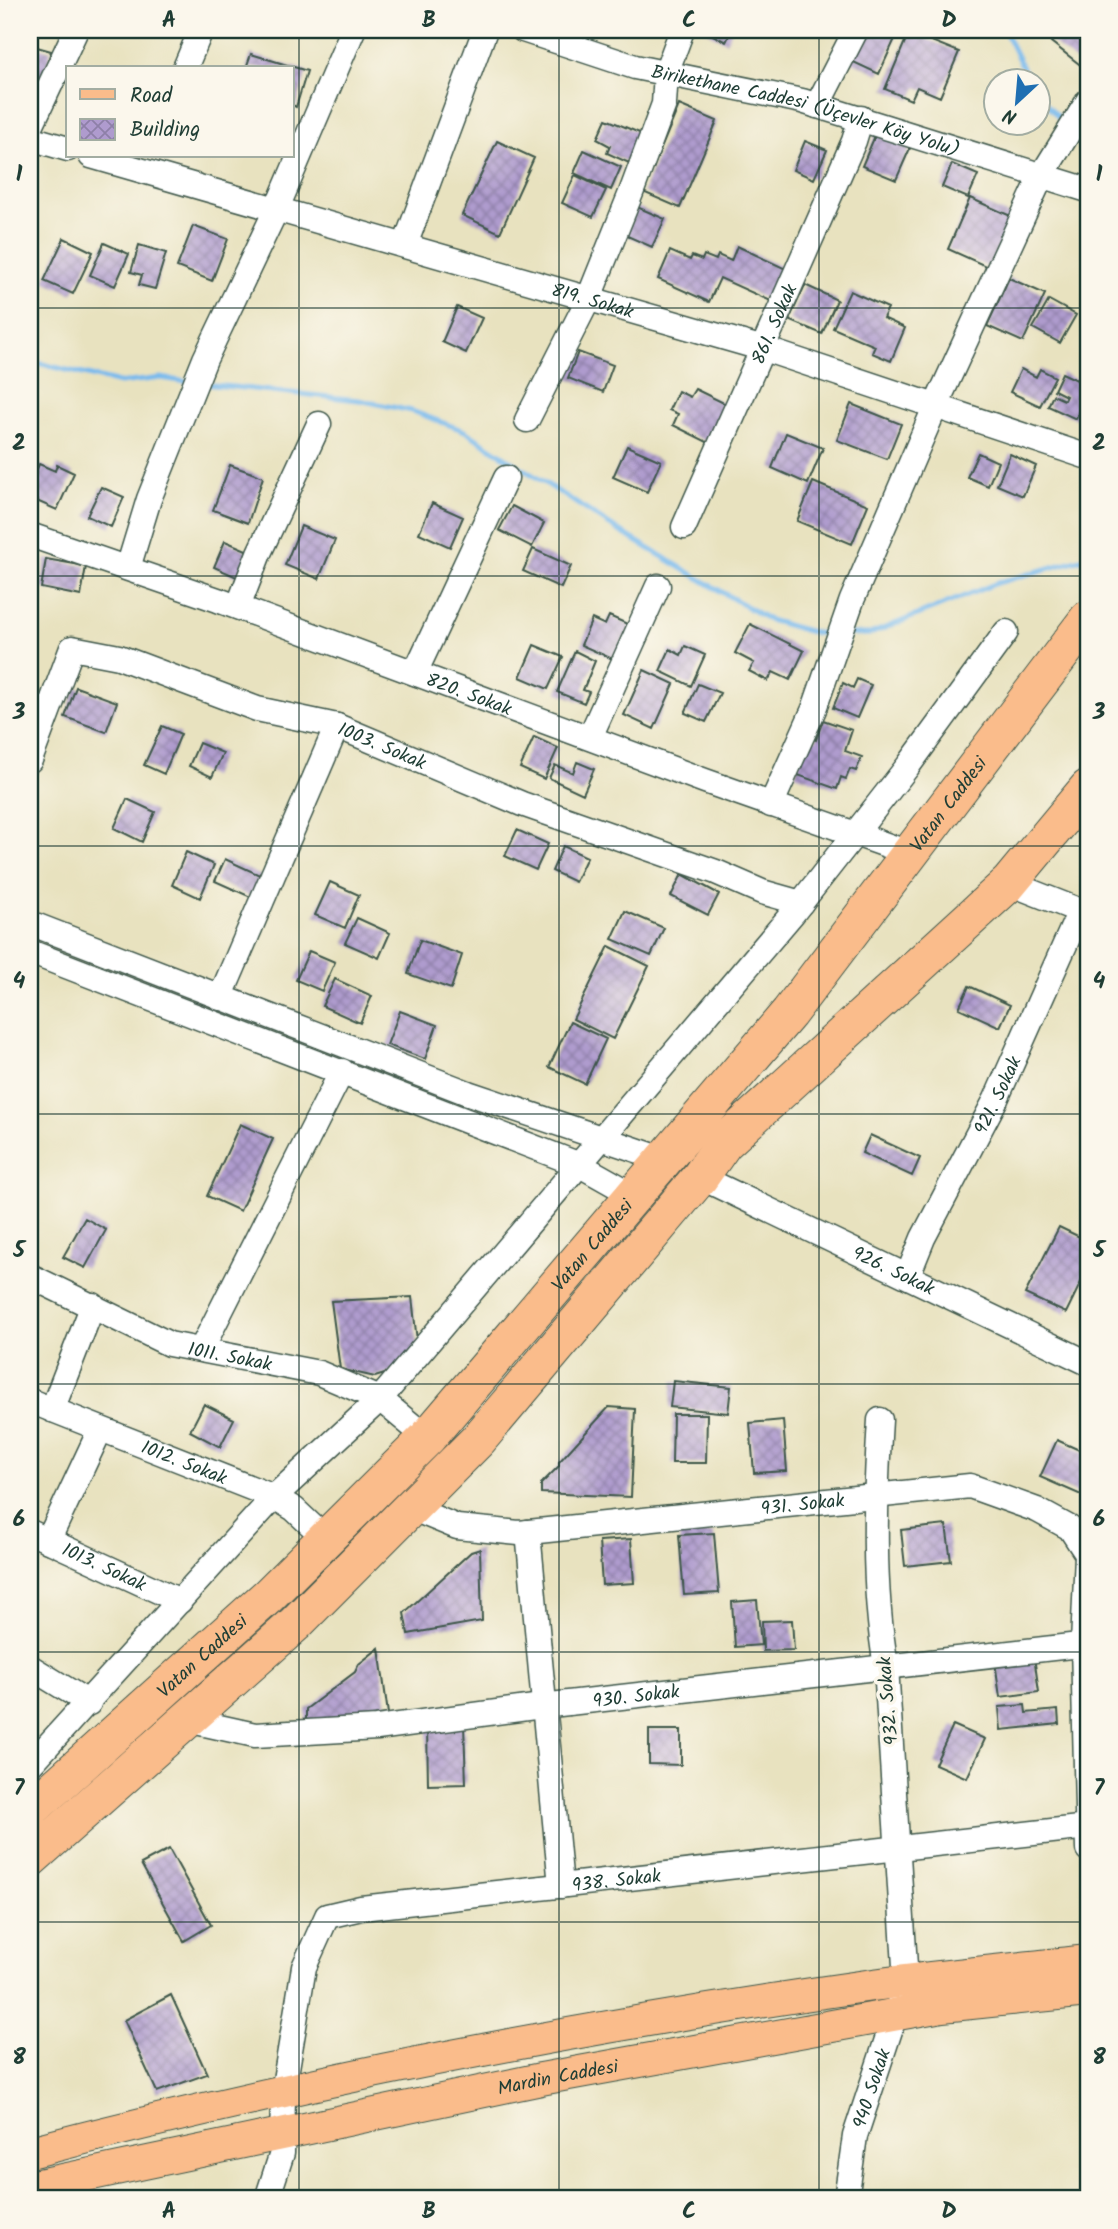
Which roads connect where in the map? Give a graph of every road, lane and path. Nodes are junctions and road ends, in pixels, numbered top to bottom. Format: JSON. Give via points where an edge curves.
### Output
{"nodes":[{"id":1,"x":76,"y":30,"type":"edge"},
{"id":2,"x":201,"y":30,"type":"edge"},
{"id":3,"x":353,"y":30,"type":"edge"},
{"id":4,"x":485,"y":30,"type":"edge"},
{"id":5,"x":523,"y":30,"type":"edge"},
{"id":6,"x":682,"y":30,"type":"edge"},
{"id":7,"x":856,"y":30,"type":"edge"},
{"id":8,"x":185,"y":66,"type":"edge"},
{"id":9,"x":666,"y":73,"type":"junction"},
{"id":10,"x":817,"y":106,"type":"junction"},
{"id":11,"x":1086,"y":112,"type":"edge"},
{"id":12,"x":861,"y":118,"type":"junction"},
{"id":13,"x":30,"y":128,"type":"edge"},
{"id":14,"x":30,"y":138,"type":"edge"},
{"id":15,"x":66,"y":148,"type":"edge"},
{"id":16,"x":105,"y":158,"type":"edge"},
{"id":17,"x":141,"y":163,"type":"edge"},
{"id":18,"x":1047,"y":166,"type":"junction"},
{"id":19,"x":1088,"y":190,"type":"edge"},
{"id":20,"x":277,"y":208,"type":"junction"},
{"id":21,"x":405,"y":245,"type":"junction"},
{"id":22,"x":588,"y":300,"type":"junction"},
{"id":23,"x":764,"y":349,"type":"junction"},
{"id":24,"x":936,"y":405,"type":"junction"},
{"id":25,"x":527,"y":420,"type":"dead end"},
{"id":26,"x":318,"y":424,"type":"dead end"},
{"id":27,"x":1088,"y":457,"type":"edge"},
{"id":28,"x":506,"y":478,"type":"dead end"},
{"id":29,"x":684,"y":527,"type":"dead end"},
{"id":30,"x":30,"y":536,"type":"edge"},
{"id":31,"x":128,"y":568,"type":"junction"},
{"id":32,"x":658,"y":586,"type":"dead end"},
{"id":33,"x":238,"y":607,"type":"junction"},
{"id":34,"x":1088,"y":619,"type":"edge"},
{"id":35,"x":1006,"y":632,"type":"dead end"},
{"id":36,"x":415,"y":673,"type":"junction"},
{"id":37,"x":337,"y":726,"type":"junction"},
{"id":38,"x":590,"y":737,"type":"junction"},
{"id":39,"x":30,"y":760,"type":"edge"},
{"id":40,"x":1088,"y":788,"type":"edge"},
{"id":41,"x":771,"y":805,"type":"junction"},
{"id":42,"x":855,"y":834,"type":"junction"},
{"id":43,"x":909,"y":853,"type":"junction"},
{"id":44,"x":1009,"y":883,"type":"junction"},
{"id":45,"x":801,"y":903,"type":"junction"},
{"id":46,"x":1084,"y":912,"type":"edge"},
{"id":47,"x":30,"y":923,"type":"edge"},
{"id":48,"x":30,"y":952,"type":"edge"},
{"id":49,"x":220,"y":998,"type":"junction"},
{"id":50,"x":342,"y":1071,"type":"junction"},
{"id":51,"x":603,"y":1138,"type":"junction"},
{"id":52,"x":663,"y":1159,"type":"junction"},
{"id":53,"x":580,"y":1166,"type":"junction"},
{"id":54,"x":699,"y":1177,"type":"junction"},
{"id":55,"x":635,"y":1196,"type":"junction"},
{"id":56,"x":908,"y":1275,"type":"junction"},
{"id":57,"x":30,"y":1276,"type":"edge"},
{"id":58,"x":93,"y":1305,"type":"junction"},
{"id":59,"x":201,"y":1350,"type":"junction"},
{"id":60,"x":1088,"y":1363,"type":"edge"},
{"id":61,"x":380,"y":1399,"type":"junction"},
{"id":62,"x":41,"y":1406,"type":"edge"},
{"id":63,"x":880,"y":1420,"type":"dead end"},
{"id":64,"x":100,"y":1430,"type":"junction"},
{"id":65,"x":428,"y":1438,"type":"junction"},
{"id":66,"x":875,"y":1494,"type":"junction"},
{"id":67,"x":274,"y":1497,"type":"junction"},
{"id":68,"x":411,"y":1507,"type":"junction"},
{"id":69,"x":528,"y":1532,"type":"junction"},
{"id":70,"x":39,"y":1536,"type":"edge"},
{"id":71,"x":327,"y":1541,"type":"junction"},
{"id":72,"x":180,"y":1601,"type":"junction"},
{"id":73,"x":1086,"y":1644,"type":"edge"},
{"id":74,"x":886,"y":1666,"type":"junction"},
{"id":75,"x":30,"y":1667,"type":"edge"},
{"id":76,"x":89,"y":1703,"type":"junction"},
{"id":77,"x":542,"y":1706,"type":"junction"},
{"id":78,"x":187,"y":1720,"type":"junction"},
{"id":79,"x":30,"y":1765,"type":"edge"},
{"id":80,"x":33,"y":1803,"type":"edge"},
{"id":81,"x":1088,"y":1835,"type":"edge"},
{"id":82,"x":897,"y":1847,"type":"junction"},
{"id":83,"x":30,"y":1859,"type":"edge"},
{"id":84,"x":561,"y":1886,"type":"junction"},
{"id":85,"x":1088,"y":1961,"type":"edge"},
{"id":86,"x":906,"y":1982,"type":"junction"},
{"id":87,"x":1088,"y":1991,"type":"edge"},
{"id":88,"x":894,"y":2015,"type":"junction"},
{"id":89,"x":283,"y":2092,"type":"junction"},
{"id":90,"x":284,"y":2133,"type":"junction"},
{"id":91,"x":30,"y":2151,"type":"edge"},
{"id":92,"x":30,"y":2187,"type":"edge"},
{"id":93,"x":267,"y":2199,"type":"edge"},
{"id":94,"x":846,"y":2199,"type":"edge"}],
"edges":[{"from":1,"to":13,"type":"street"},
{"from":2,"to":8,"type":"street"},
{"from":3,"to":20,"type":"street"},
{"from":4,"to":21,"type":"street"},
{"from":5,"to":9,"type":"street","name":"Birikethane Caddesi (Üçevler Köy Yolu)"},
{"from":6,"to":9,"type":"street"},
{"from":7,"to":10,"type":"street"},
{"from":9,"to":10,"type":"street","name":"Birikethane Caddesi (Üçevler Köy Yolu)"},
{"from":9,"to":22,"type":"street","via":[[664,104]]},
{"from":10,"to":12,"type":"street","name":"Birikethane Caddesi (Üçevler Köy Yolu)"},
{"from":11,"to":18,"type":"street"},
{"from":12,"to":18,"type":"street","name":"Birikethane Caddesi (Üçevler Köy Yolu)"},
{"from":12,"to":23,"type":"street","name":"861. Sokak"},
{"from":14,"to":15,"type":"street"},
{"from":16,"to":17,"type":"street","name":"819. Sokak"},
{"from":17,"to":20,"type":"street","name":"819. Sokak"},
{"from":18,"to":19,"type":"street","name":"Birikethane Caddesi (Üçevler Köy Yolu)"},
{"from":18,"to":24,"type":"street"},
{"from":20,"to":21,"type":"street","name":"819. Sokak"},
{"from":20,"to":31,"type":"street","via":[[205,359],[149,499]]},
{"from":21,"to":22,"type":"street","name":"819. Sokak"},
{"from":22,"to":23,"type":"street","name":"819. Sokak"},
{"from":22,"to":25,"type":"street"},
{"from":23,"to":24,"type":"street","name":"819. Sokak"},
{"from":23,"to":29,"type":"street","name":"861. Sokak"},
{"from":24,"to":27,"type":"street","name":"819. Sokak"},
{"from":24,"to":41,"type":"street"},
{"from":26,"to":33,"type":"street"},
{"from":28,"to":36,"type":"street"},
{"from":30,"to":31,"type":"street","name":"820. Sokak"},
{"from":31,"to":33,"type":"street","name":"820. Sokak"},
{"from":32,"to":38,"type":"street"},
{"from":33,"to":36,"type":"street","name":"820. Sokak"},
{"from":34,"to":43,"type":"highway","name":"Vatan Caddesi"},
{"from":35,"to":42,"type":"street"},
{"from":36,"to":38,"type":"street","name":"820. Sokak"},
{"from":37,"to":39,"type":"street","name":"1003. Sokak","via":[[257,709],[119,657],[72,648]]},
{"from":37,"to":45,"type":"street","name":"1003. Sokak","via":[[522,804]]},
{"from":37,"to":49,"type":"street"},
{"from":38,"to":41,"type":"street","name":"820. Sokak"},
{"from":40,"to":44,"type":"highway","name":"Vatan Caddesi"},
{"from":41,"to":42,"type":"street","name":"820. Sokak"},
{"from":42,"to":43,"type":"street","name":"820. Sokak"},
{"from":42,"to":45,"type":"street"},
{"from":43,"to":52,"type":"highway","name":"Vatan Caddesi","via":[[789,1013]]},
{"from":44,"to":46,"type":"street"},
{"from":44,"to":54,"type":"highway","name":"Vatan Caddesi","via":[[724,1143]]},
{"from":45,"to":51,"type":"street"},
{"from":46,"to":56,"type":"street","name":"921. Sokak"},
{"from":47,"to":49,"type":"street"},
{"from":48,"to":50,"type":"street"},
{"from":49,"to":51,"type":"street","via":[[468,1093]]},
{"from":50,"to":53,"type":"street"},
{"from":50,"to":59,"type":"street"},
{"from":51,"to":52,"type":"street"},
{"from":51,"to":53,"type":"street"},
{"from":52,"to":55,"type":"highway","name":"Vatan Caddesi"},
{"from":53,"to":55,"type":"street"},
{"from":53,"to":61,"type":"street"},
{"from":54,"to":56,"type":"street","name":"926. Sokak"},
{"from":54,"to":68,"type":"highway","name":"Vatan Caddesi","via":[[478,1440]]},
{"from":55,"to":65,"type":"highway","name":"Vatan Caddesi"},
{"from":56,"to":60,"type":"street","name":"926. Sokak"},
{"from":57,"to":58,"type":"street","name":"1011. Sokak"},
{"from":58,"to":59,"type":"street","name":"1011. Sokak","via":[[169,1344]]},
{"from":58,"to":62,"type":"street"},
{"from":59,"to":61,"type":"street","name":"1011. Sokak","via":[[319,1373]]},
{"from":61,"to":65,"type":"street","name":"1011. Sokak"},
{"from":61,"to":67,"type":"street"},
{"from":62,"to":64,"type":"street","name":"1012. Sokak"},
{"from":63,"to":66,"type":"street","name":"932. Sokak"},
{"from":64,"to":67,"type":"street","name":"1012. Sokak"},
{"from":64,"to":70,"type":"street"},
{"from":65,"to":71,"type":"highway","name":"Vatan Caddesi"},
{"from":66,"to":69,"type":"street","name":"931. Sokak"},
{"from":66,"to":73,"type":"street","name":"931. Sokak","via":[[970,1486],[1037,1510],[1070,1528],[1087,1554]]},
{"from":66,"to":74,"type":"street","name":"932. Sokak","via":[[879,1624]]},
{"from":67,"to":71,"type":"street","name":"1012. Sokak","via":[[294,1509]]},
{"from":67,"to":72,"type":"street"},
{"from":68,"to":69,"type":"street","name":"931. Sokak","via":[[457,1527]]},
{"from":68,"to":78,"type":"highway","name":"Vatan Caddesi","via":[[295,1624]]},
{"from":69,"to":77,"type":"street"},
{"from":70,"to":72,"type":"street","name":"1013. Sokak"},
{"from":71,"to":80,"type":"highway","name":"Vatan Caddesi"},
{"from":72,"to":76,"type":"street"},
{"from":73,"to":74,"type":"street","name":"930. Sokak"},
{"from":73,"to":81,"type":"street","name":"931. Sokak"},
{"from":74,"to":77,"type":"street","name":"930. Sokak"},
{"from":74,"to":82,"type":"street","name":"932. Sokak"},
{"from":75,"to":76,"type":"street"},
{"from":76,"to":79,"type":"street"},
{"from":77,"to":78,"type":"street","name":"930. Sokak","via":[[377,1728],[255,1735]]},
{"from":77,"to":84,"type":"street"},
{"from":78,"to":83,"type":"highway","name":"Vatan Caddesi"},
{"from":81,"to":82,"type":"street","name":"938. Sokak"},
{"from":82,"to":84,"type":"street","name":"938. Sokak"},
{"from":82,"to":86,"type":"street","name":"932. Sokak"},
{"from":84,"to":89,"type":"street","name":"938. Sokak","via":[[361,1908],[327,1916],[304,1967]]},
{"from":85,"to":86,"type":"main road","name":"Mardin Caddesi"},
{"from":86,"to":88,"type":"street","name":"940 Sokak"},
{"from":86,"to":89,"type":"main road","name":"Mardin Caddesi","via":[[627,2025]]},
{"from":87,"to":88,"type":"main road","name":"Mardin Caddesi"},
{"from":88,"to":90,"type":"main road","name":"Mardin Caddesi","via":[[541,2079]]},
{"from":88,"to":94,"type":"street","name":"940 Sokak","via":[[855,2136]]},
{"from":89,"to":90,"type":"street"},
{"from":89,"to":91,"type":"main road","name":"Mardin Caddesi"},
{"from":90,"to":92,"type":"main road","name":"Mardin Caddesi"},
{"from":90,"to":93,"type":"street"}]}
